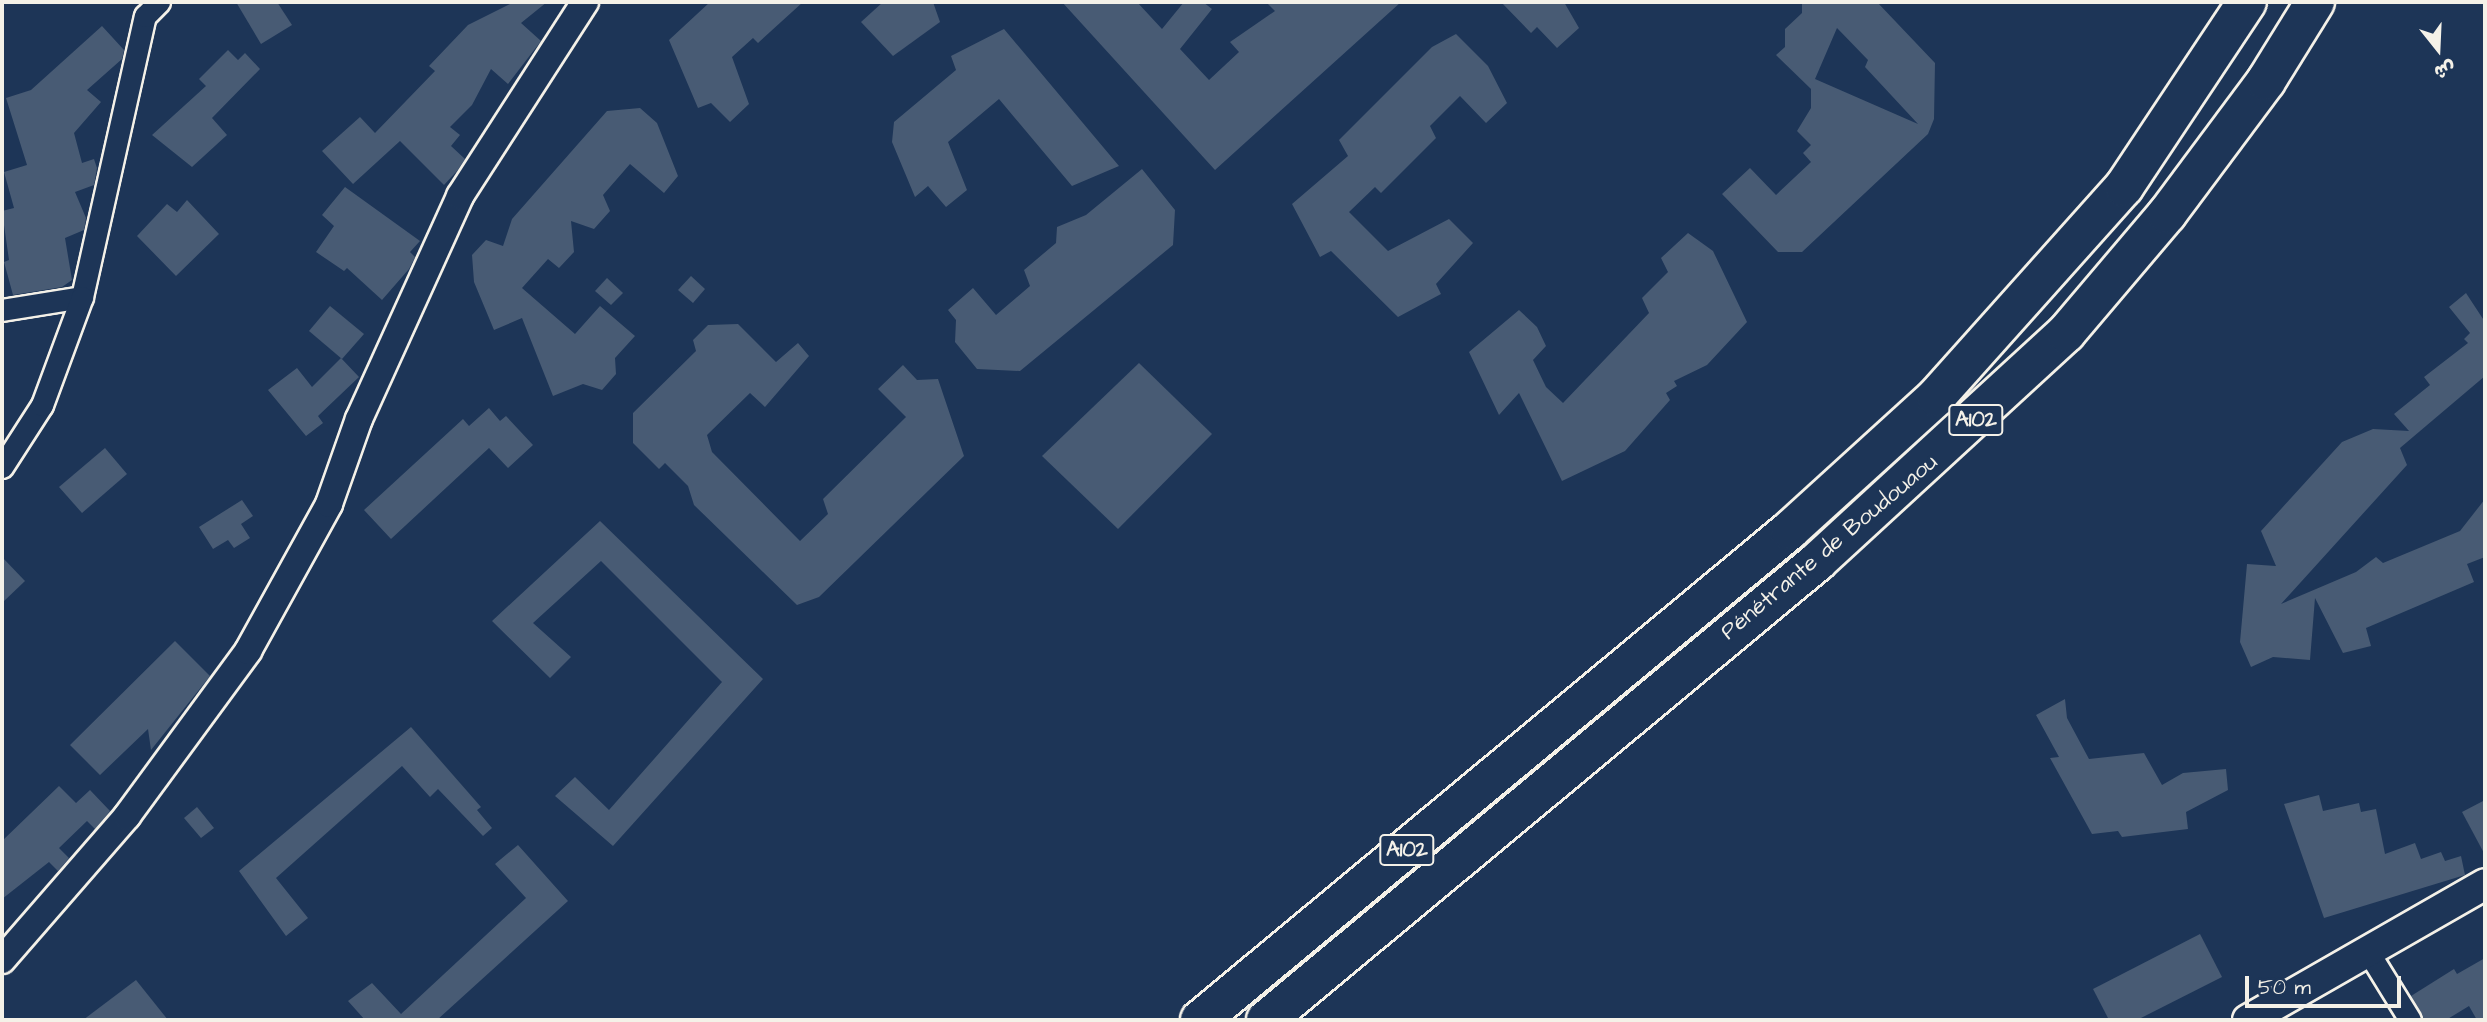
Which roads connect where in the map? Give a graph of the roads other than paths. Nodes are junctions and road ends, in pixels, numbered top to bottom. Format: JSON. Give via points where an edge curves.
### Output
{"nodes":[{"id":1,"x":159,"y":2,"type":"edge"},
{"id":2,"x":585,"y":2,"type":"edge"},
{"id":3,"x":2247,"y":2,"type":"edge"},
{"id":4,"x":2315,"y":2,"type":"edge"},
{"id":5,"x":82,"y":297,"type":"junction"},
{"id":6,"x":2,"y":310,"type":"edge"},
{"id":7,"x":2,"y":467,"type":"edge"},
{"id":8,"x":2485,"y":884,"type":"edge"},
{"id":9,"x":2367,"y":950,"type":"junction"},
{"id":10,"x":2,"y":960,"type":"edge"},
{"id":11,"x":1200,"y":1020,"type":"edge"},
{"id":12,"x":1266,"y":1020,"type":"edge"},
{"id":13,"x":2248,"y":1020,"type":"edge"},
{"id":14,"x":2410,"y":1020,"type":"edge"}],
"edges":[{"from":1,"to":5,"type":"street","via":[[145,16]]},
{"from":2,"to":10,"type":"street","via":[[460,196],[359,419],[329,504],[248,650],[127,816]]},
{"from":3,"to":11,"type":"highway","name":"Pénétrante de Boudouaou","number":"A102","via":[[2124,187],[1936,397],[1790,530]]},
{"from":4,"to":12,"type":"highway","name":"Pénétrante de Boudouaou","number":"A102","via":[[2266,81],[2167,214],[2066,333],[1829,551],[1634,708]]},
{"from":5,"to":6,"type":"street"},
{"from":5,"to":7,"type":"street","via":[[42,405]]},
{"from":8,"to":9,"type":"main road"},
{"from":9,"to":13,"type":"main road"},
{"from":9,"to":14,"type":"street"}]}
